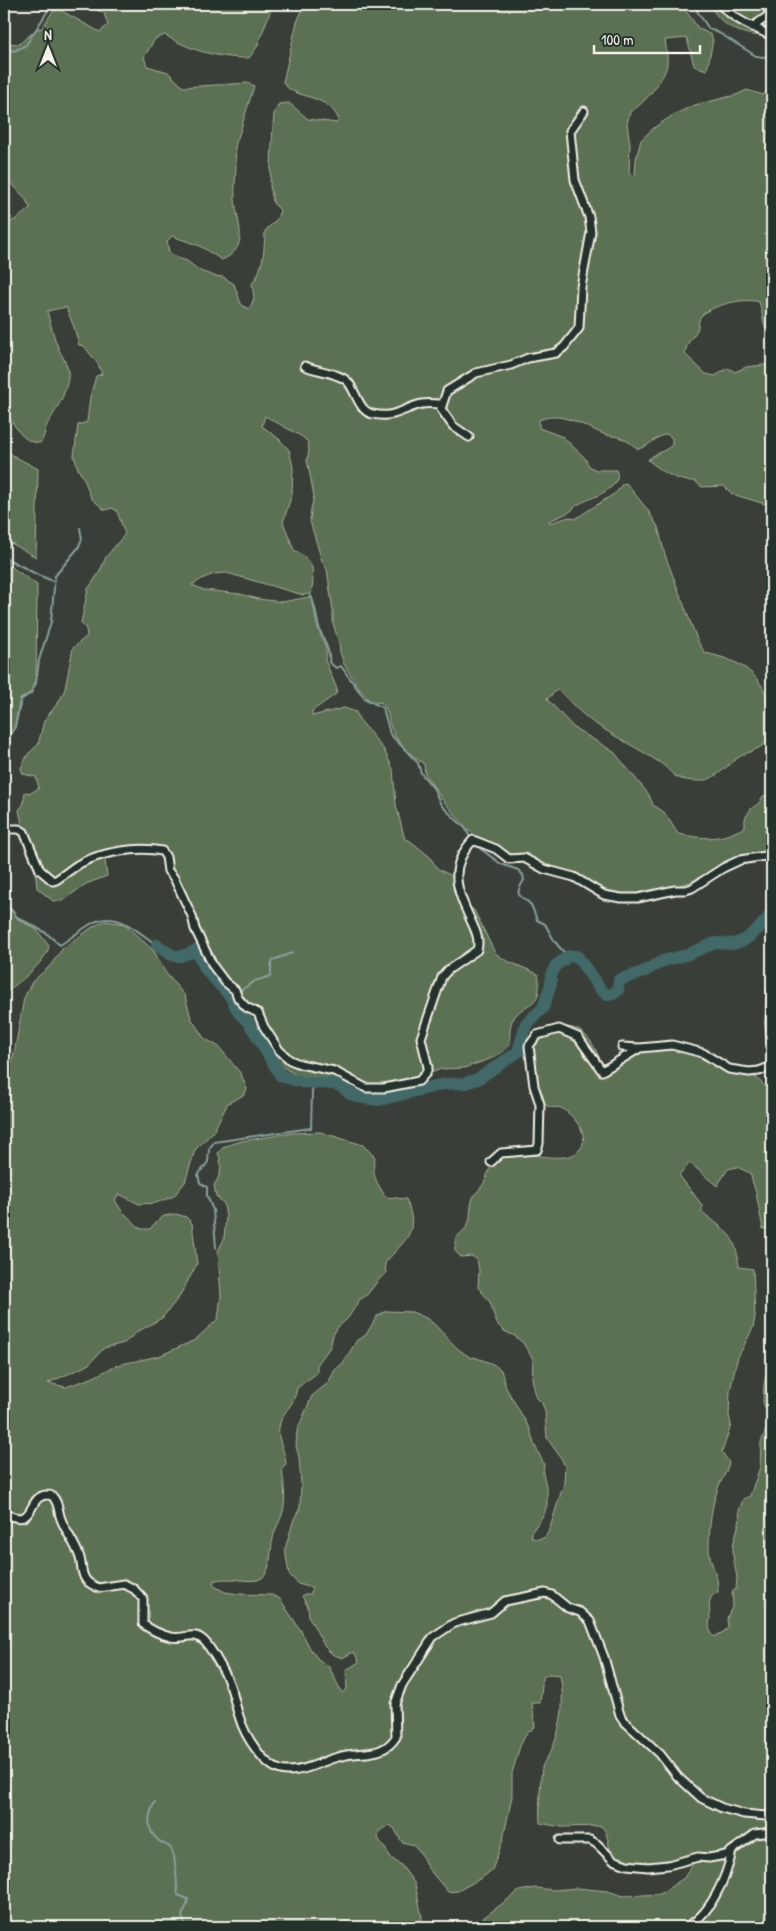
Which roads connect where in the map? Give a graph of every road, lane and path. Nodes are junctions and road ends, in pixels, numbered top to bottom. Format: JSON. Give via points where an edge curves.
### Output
{"nodes":[{"id":1,"x":720,"y":4,"type":"edge"},
{"id":2,"x":766,"y":4,"type":"edge"},
{"id":3,"x":752,"y":27,"type":"junction"},
{"id":4,"x":772,"y":36,"type":"edge"},
{"id":5,"x":584,"y":111,"type":"dead end"},
{"id":6,"x":305,"y":366,"type":"dead end"},
{"id":7,"x":441,"y":404,"type":"junction"},
{"id":8,"x":469,"y":437,"type":"dead end"},
{"id":9,"x":4,"y":829,"type":"edge"},
{"id":10,"x":772,"y":855,"type":"edge"},
{"id":11,"x":772,"y":990,"type":"edge"},
{"id":12,"x":772,"y":1046,"type":"edge"},
{"id":13,"x":622,"y":1047,"type":"dead end"},
{"id":14,"x":640,"y":1048,"type":"junction"},
{"id":15,"x":772,"y":1066,"type":"edge"},
{"id":16,"x":491,"y":1162,"type":"dead end"},
{"id":17,"x":4,"y":1512,"type":"edge"},
{"id":18,"x":772,"y":1815,"type":"edge"},
{"id":19,"x":772,"y":1832,"type":"edge"},
{"id":20,"x":560,"y":1840,"type":"dead end"},
{"id":21,"x":732,"y":1851,"type":"junction"},
{"id":22,"x":685,"y":1927,"type":"edge"}],
"edges":[{"from":1,"to":3,"type":"street"},
{"from":2,"to":3,"type":"street","via":[[770,15]]},
{"from":3,"to":4,"type":"street"},
{"from":5,"to":7,"type":"street","via":[[570,131],[576,180],[591,232],[581,286],[579,328],[556,353],[469,376],[447,391]]},
{"from":6,"to":7,"type":"street","via":[[341,376],[368,413],[389,415],[422,404]]},
{"from":7,"to":8,"type":"street","via":[[441,409],[454,426]]},
{"from":9,"to":10,"type":"street","via":[[24,832],[40,870],[53,880],[80,864],[105,855],[130,850],[162,851],[168,871],[213,966],[235,990],[238,998],[258,1013],[279,1050],[290,1060],[334,1070],[357,1085],[374,1089],[404,1085],[424,1077],[428,1068],[421,1038],[442,977],[477,950],[478,939],[459,892],[456,871],[458,861],[473,840],[496,849],[509,859],[524,858],[544,869],[574,877],[604,895],[621,898],[686,890],[740,860]]},
{"from":11,"to":12,"type":"street"},
{"from":13,"to":14,"type":"street"},
{"from":14,"to":15,"type":"street","via":[[680,1047],[702,1053],[729,1069],[759,1072]]},
{"from":14,"to":16,"type":"street","via":[[602,1071],[578,1037],[559,1029],[537,1035],[529,1046],[534,1086],[540,1104],[537,1150],[501,1153]]},
{"from":17,"to":18,"type":"street","via":[[12,1517],[24,1517],[39,1498],[44,1495],[54,1498],[86,1580],[99,1588],[128,1585],[143,1599],[143,1624],[172,1637],[193,1635],[206,1642],[226,1674],[238,1716],[248,1737],[260,1756],[280,1770],[296,1770],[346,1754],[375,1753],[387,1748],[396,1737],[396,1704],[402,1685],[434,1637],[454,1623],[491,1613],[505,1601],[545,1593],[580,1612],[590,1622],[604,1657],[620,1715],[660,1754],[678,1777],[701,1798],[722,1808],[744,1814]]},
{"from":19,"to":21,"type":"street","via":[[755,1834]]},
{"from":20,"to":21,"type":"street","via":[[590,1840],[613,1860],[648,1867],[726,1855]]},
{"from":21,"to":22,"type":"street","via":[[719,1889],[700,1918]]}]}
